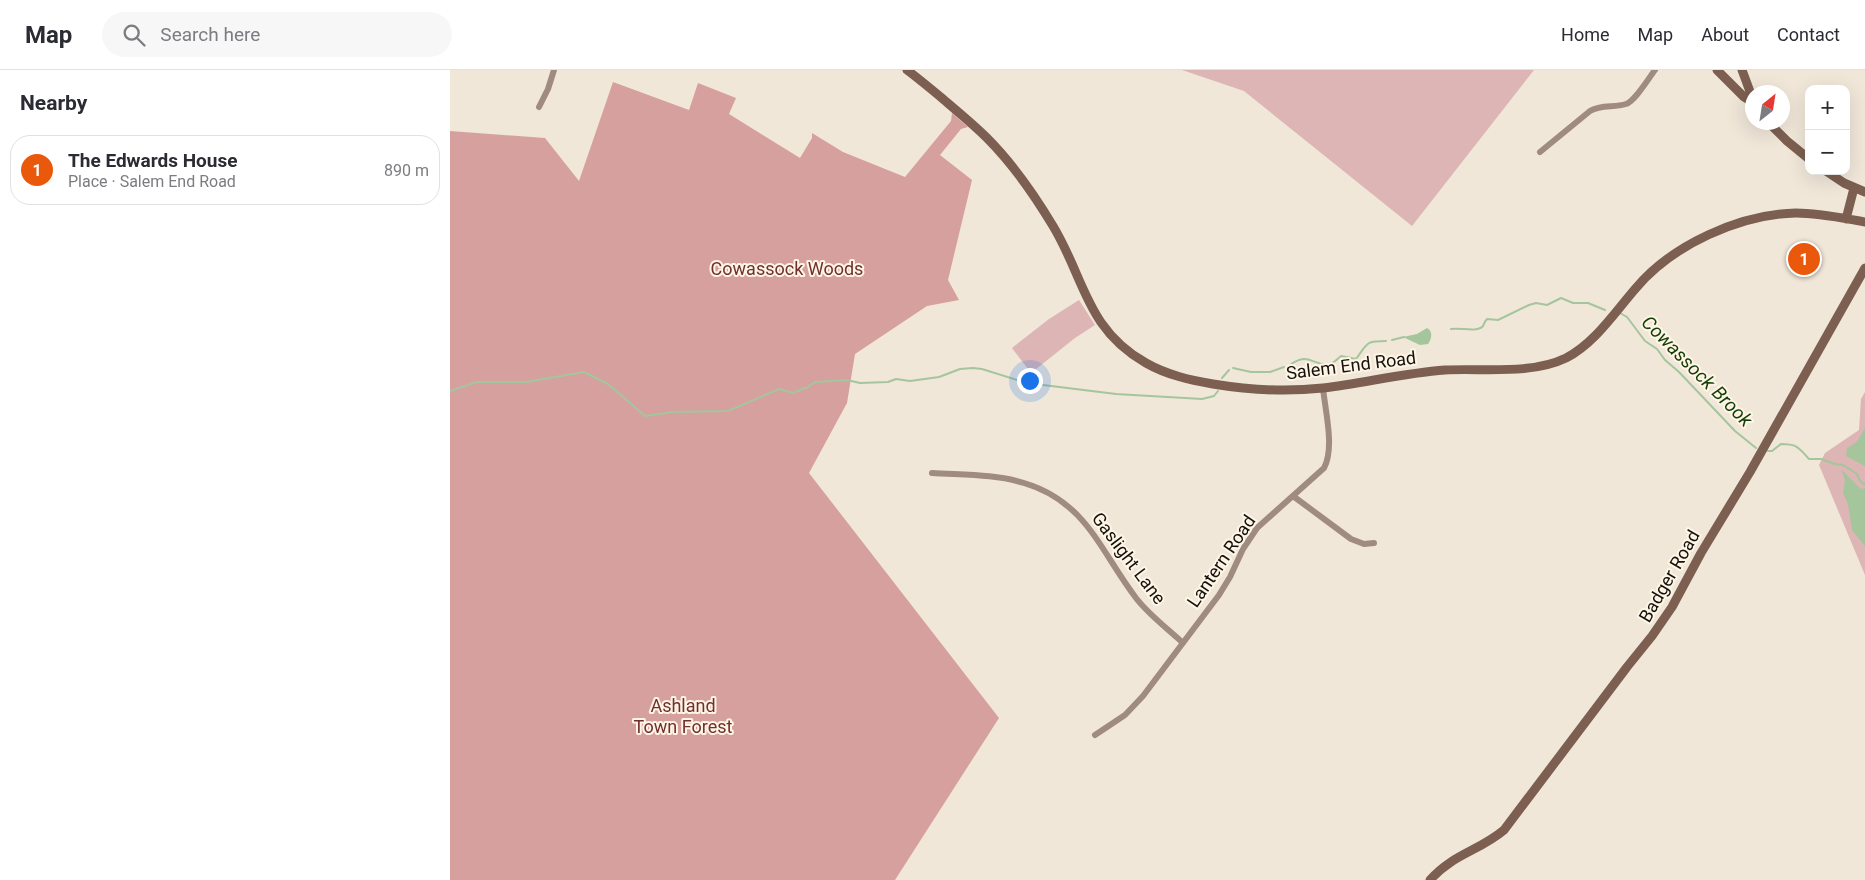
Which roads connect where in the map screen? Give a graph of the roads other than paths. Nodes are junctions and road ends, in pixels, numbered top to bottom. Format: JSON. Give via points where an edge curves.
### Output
{"nodes":[{"id":1,"x":554,"y":70,"type":"edge"},
{"id":2,"x":906,"y":70,"type":"edge"},
{"id":3,"x":1654,"y":70,"type":"edge"},
{"id":4,"x":1717,"y":70,"type":"edge"},
{"id":5,"x":1742,"y":70,"type":"edge"},
{"id":6,"x":1747,"y":85,"type":"edge"},
{"id":7,"x":1745,"y":98,"type":"edge"},
{"id":8,"x":539,"y":107,"type":"dead end"},
{"id":9,"x":1776,"y":130,"type":"edge"},
{"id":10,"x":1540,"y":152,"type":"dead end"},
{"id":11,"x":1805,"y":156,"type":"edge"},
{"id":12,"x":1833,"y":175,"type":"edge"},
{"id":13,"x":1854,"y":188,"type":"junction"},
{"id":14,"x":1865,"y":192,"type":"edge"},
{"id":15,"x":1846,"y":219,"type":"junction"},
{"id":16,"x":1865,"y":222,"type":"edge"},
{"id":17,"x":1865,"y":268,"type":"edge"},
{"id":18,"x":1323,"y":388,"type":"junction"},
{"id":19,"x":932,"y":473,"type":"dead end"},
{"id":20,"x":1293,"y":496,"type":"junction"},
{"id":21,"x":1374,"y":543,"type":"dead end"},
{"id":22,"x":1183,"y":642,"type":"junction"},
{"id":23,"x":1095,"y":735,"type":"dead end"},
{"id":24,"x":1430,"y":880,"type":"edge"}],
"edges":[{"from":1,"to":8,"type":"street"},
{"from":2,"to":18,"type":"street","name":"Salem End Road","via":[[982,133],[1009,164],[1055,229],[1094,314],[1129,352],[1159,370],[1195,381],[1269,390]]},
{"from":3,"to":10,"type":"street","via":[[1632,101],[1594,108]]},
{"from":4,"to":7,"type":"street"},
{"from":5,"to":6,"type":"street"},
{"from":9,"to":11,"type":"street"},
{"from":12,"to":13,"type":"street"},
{"from":13,"to":14,"type":"street"},
{"from":13,"to":15,"type":"street"},
{"from":15,"to":16,"type":"street","name":"Salem End Road"},
{"from":15,"to":18,"type":"street","name":"Salem End Road","via":[[1810,213],[1773,215],[1742,222],[1703,238],[1657,267],[1592,338],[1559,361],[1511,369],[1433,372]]},
{"from":17,"to":24,"type":"street","name":"Badger Road","via":[[1663,621],[1508,825],[1496,836],[1447,864]]},
{"from":18,"to":20,"type":"street","name":"Lantern Road","via":[[1330,449],[1328,462]]},
{"from":19,"to":22,"type":"street","name":"Gaslight Lane","via":[[1014,480],[1055,497],[1088,526],[1141,605]]},
{"from":20,"to":21,"type":"street","via":[[1351,539],[1364,544]]},
{"from":20,"to":22,"type":"street","name":"Lantern Road","via":[[1251,537],[1219,595]]},
{"from":22,"to":23,"type":"street","name":"Lantern Road","via":[[1134,706]]}]}
